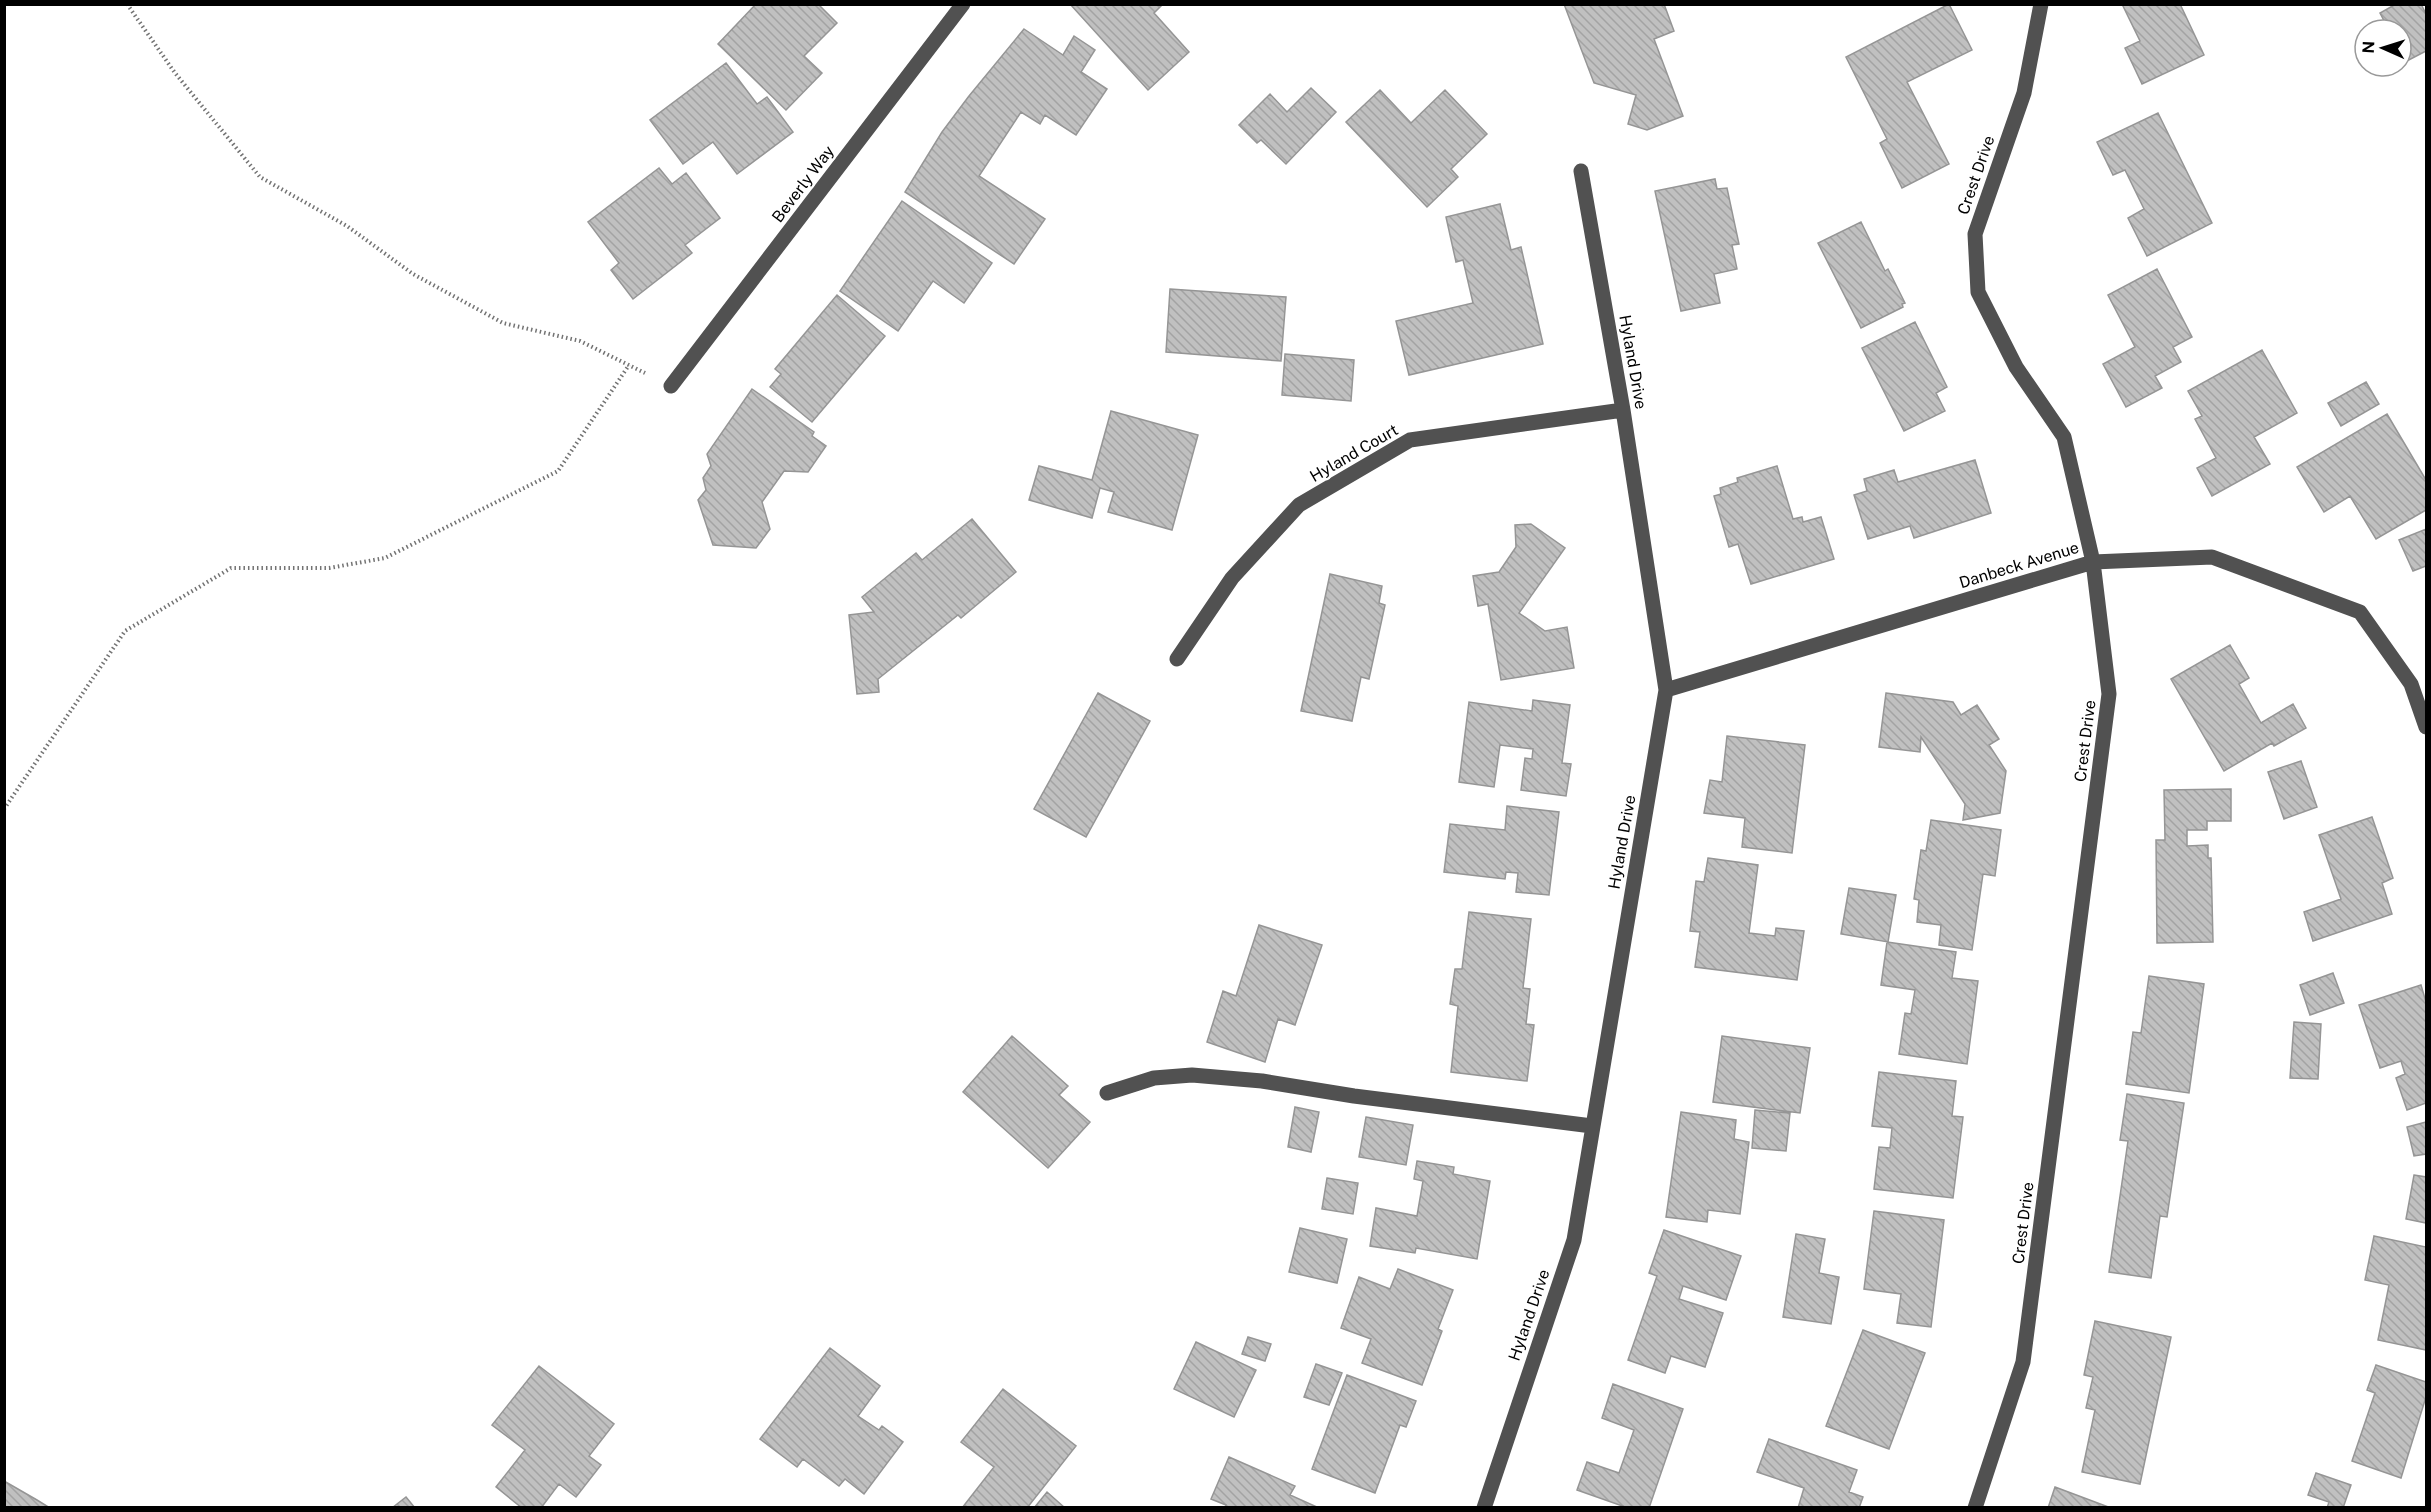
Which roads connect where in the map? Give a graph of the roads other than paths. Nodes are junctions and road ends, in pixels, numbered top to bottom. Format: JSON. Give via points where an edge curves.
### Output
{"nodes":[{"id":1,"x":963,"y":4,"type":"edge"},
{"id":2,"x":2041,"y":4,"type":"edge"},
{"id":3,"x":1581,"y":171,"type":"dead end"},
{"id":4,"x":671,"y":386,"type":"road end"},
{"id":5,"x":1623,"y":410,"type":"junction"},
{"id":6,"x":2093,"y":562,"type":"junction"},
{"id":7,"x":1177,"y":659,"type":"dead end"},
{"id":8,"x":1666,"y":690,"type":"junction"},
{"id":9,"x":2427,"y":727,"type":"edge"},
{"id":10,"x":1107,"y":1093,"type":"dead end"},
{"id":11,"x":1592,"y":1126,"type":"junction"},
{"id":12,"x":1484,"y":1508,"type":"edge"},
{"id":13,"x":1975,"y":1508,"type":"edge"}],
"edges":[{"from":1,"to":4,"type":"street","name":"Beverly Way"},
{"from":2,"to":6,"type":"street","name":"Crest Drive","via":[[2024,93],[1975,234],[1978,292],[2016,367],[2064,437]]},
{"from":3,"to":5,"type":"street","name":"Hyland Drive"},
{"from":5,"to":7,"type":"street","name":"Hyland Court","via":[[1410,440],[1299,505],[1232,578]]},
{"from":5,"to":8,"type":"street","name":"Hyland Drive"},
{"from":6,"to":8,"type":"street","name":"Danbeck Avenue"},
{"from":6,"to":9,"type":"street","name":"Danbeck Avenue","via":[[2212,557],[2360,612],[2410,684]]},
{"from":6,"to":13,"type":"street","name":"Crest Drive","via":[[2109,694],[2024,1362]]},
{"from":8,"to":11,"type":"street","name":"Hyland Drive"},
{"from":10,"to":11,"type":"street","via":[[1154,1078],[1192,1075]]},
{"from":11,"to":12,"type":"street","name":"Hyland Drive","via":[[1574,1240]]}]}
